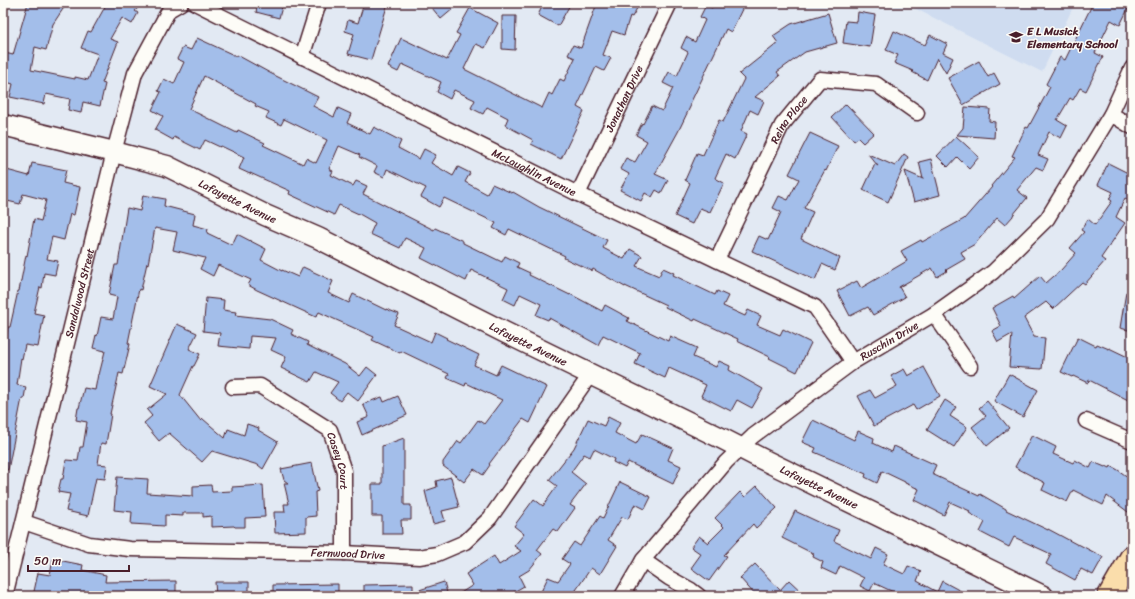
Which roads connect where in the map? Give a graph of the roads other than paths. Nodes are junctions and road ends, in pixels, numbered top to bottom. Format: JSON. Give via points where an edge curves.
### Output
{"nodes":[{"id":1,"x":181,"y":3,"type":"edge"},
{"id":2,"x":195,"y":3,"type":"edge"},
{"id":3,"x":319,"y":3,"type":"edge"},
{"id":4,"x":669,"y":3,"type":"edge"},
{"id":5,"x":302,"y":57,"type":"junction"},
{"id":6,"x":1132,"y":68,"type":"edge"},
{"id":7,"x":917,"y":112,"type":"dead end"},
{"id":8,"x":1111,"y":114,"type":"junction"},
{"id":9,"x":3,"y":125,"type":"edge"},
{"id":10,"x":1132,"y":127,"type":"edge"},
{"id":11,"x":114,"y":152,"type":"junction"},
{"id":12,"x":578,"y":194,"type":"junction"},
{"id":13,"x":717,"y":260,"type":"junction"},
{"id":14,"x":934,"y":314,"type":"junction"},
{"id":15,"x":853,"y":362,"type":"junction"},
{"id":16,"x":970,"y":366,"type":"dead end"},
{"id":17,"x":590,"y":375,"type":"junction"},
{"id":18,"x":233,"y":387,"type":"dead end"},
{"id":19,"x":1086,"y":421,"type":"dead end"},
{"id":20,"x":1132,"y":441,"type":"edge"},
{"id":21,"x":741,"y":448,"type":"junction"},
{"id":22,"x":24,"y":522,"type":"junction"},
{"id":23,"x":344,"y":553,"type":"junction"},
{"id":24,"x":1132,"y":556,"type":"edge"},
{"id":25,"x":643,"y":560,"type":"junction"},
{"id":26,"x":6,"y":596,"type":"edge"},
{"id":27,"x":622,"y":596,"type":"edge"},
{"id":28,"x":699,"y":596,"type":"edge"},
{"id":29,"x":1043,"y":596,"type":"edge"},
{"id":30,"x":1109,"y":596,"type":"edge"}],
"edges":[{"from":1,"to":11,"type":"street","name":"Sandalwood Street","via":[[169,10],[135,73]]},
{"from":2,"to":5,"type":"street","name":"McLaughlin Avenue"},
{"from":3,"to":5,"type":"street"},
{"from":4,"to":12,"type":"street","name":"Jonathan Drive"},
{"from":5,"to":12,"type":"street","name":"McLaughlin Avenue"},
{"from":6,"to":8,"type":"street","name":"Ruschin Drive"},
{"from":7,"to":13,"type":"street","name":"Reina Place","via":[[876,84],[820,78],[782,125]]},
{"from":8,"to":10,"type":"street"},
{"from":8,"to":14,"type":"street","name":"Ruschin Drive","via":[[1047,219],[993,272]]},
{"from":9,"to":11,"type":"street","name":"Lafayette Avenue"},
{"from":11,"to":17,"type":"street","name":"Lafayette Avenue","via":[[167,166],[265,215],[318,238]]},
{"from":11,"to":22,"type":"street","name":"Sandalwood Street"},
{"from":12,"to":13,"type":"street","name":"McLaughlin Avenue"},
{"from":13,"to":15,"type":"street","name":"McLaughlin Avenue","via":[[815,307]]},
{"from":14,"to":15,"type":"street","name":"Ruschin Drive"},
{"from":14,"to":16,"type":"street"},
{"from":15,"to":21,"type":"street","name":"Ruschin Drive","via":[[753,436]]},
{"from":17,"to":21,"type":"street","name":"Lafayette Avenue"},
{"from":17,"to":23,"type":"street","name":"Fernwood Drive","via":[[490,518],[466,542],[437,554],[419,556]]},
{"from":18,"to":23,"type":"street","name":"Casey Court","via":[[260,386],[330,430],[344,471]]},
{"from":19,"to":20,"type":"street"},
{"from":21,"to":25,"type":"street","name":"Ruschin Drive","via":[[726,462]]},
{"from":21,"to":29,"type":"street","name":"Lafayette Avenue"},
{"from":22,"to":23,"type":"street","name":"Fernwood Drive","via":[[89,544],[130,549]]},
{"from":22,"to":26,"type":"street","name":"Sandalwood Street"},
{"from":24,"to":30,"type":"main road"},
{"from":25,"to":27,"type":"street","name":"Ruschin Drive"},
{"from":25,"to":28,"type":"street"}]}
